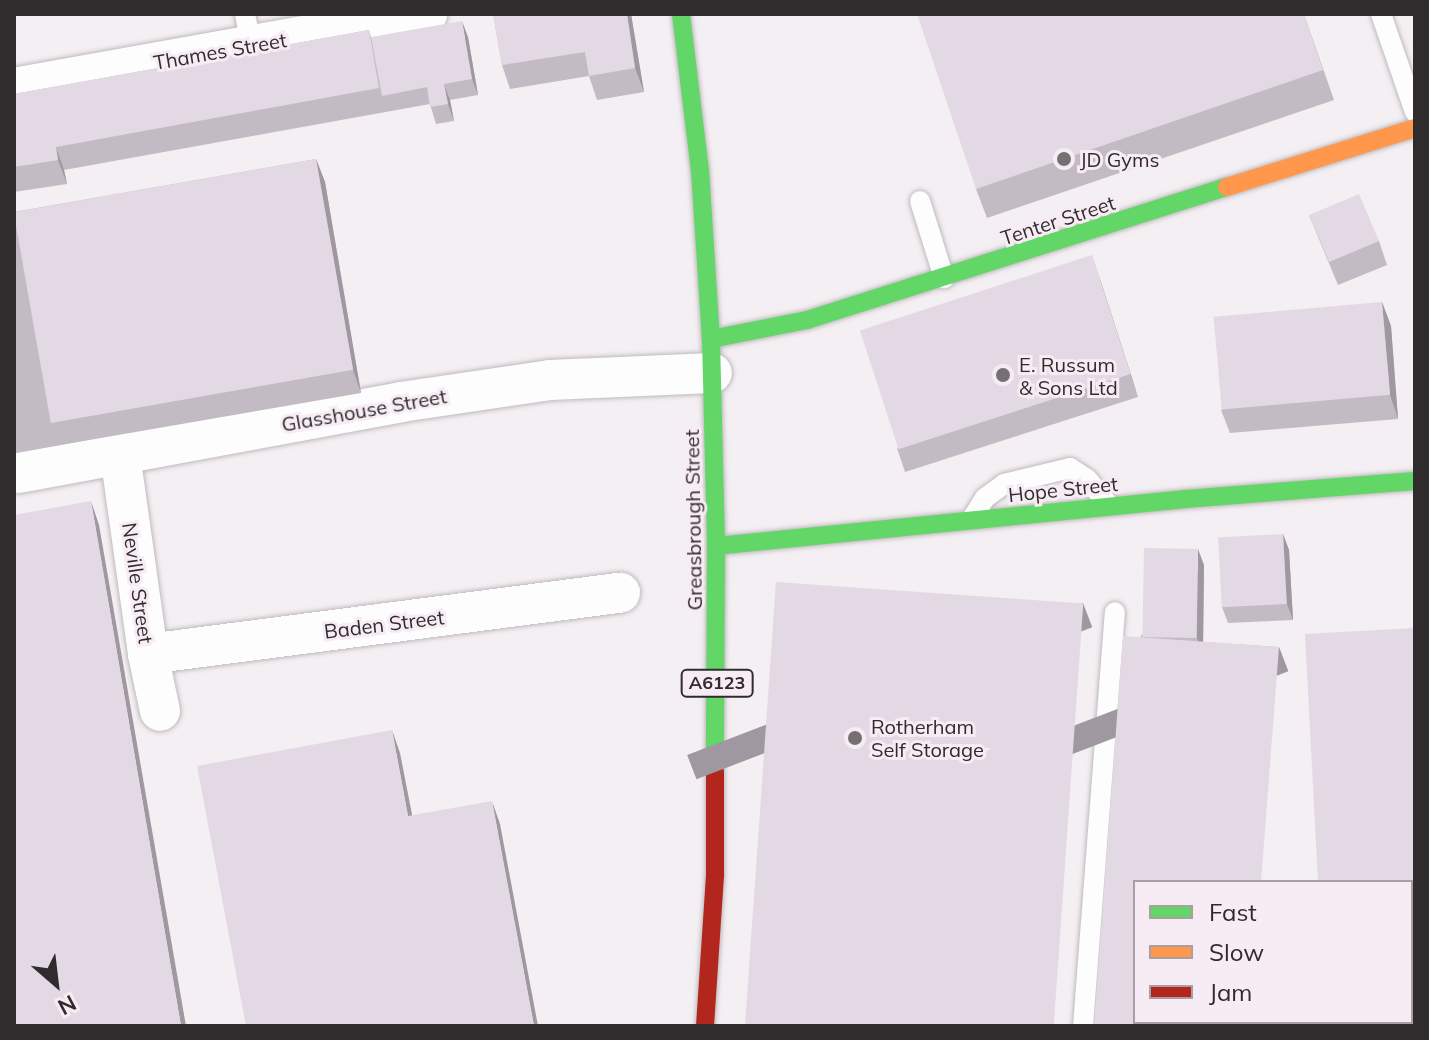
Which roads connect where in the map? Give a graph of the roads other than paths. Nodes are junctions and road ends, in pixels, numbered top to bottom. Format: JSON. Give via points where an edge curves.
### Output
{"nodes":[{"id":1,"x":427,"y":14,"type":"edge"},
{"id":2,"x":681,"y":14,"type":"edge"},
{"id":3,"x":1381,"y":14,"type":"edge"},
{"id":4,"x":248,"y":30,"type":"edge"},
{"id":5,"x":14,"y":88,"type":"edge"},
{"id":6,"x":1415,"y":112,"type":"edge"},
{"id":7,"x":1415,"y":128,"type":"edge"},
{"id":8,"x":920,"y":201,"type":"dead end"},
{"id":9,"x":944,"y":278,"type":"junction"},
{"id":10,"x":712,"y":356,"type":"junction"},
{"id":11,"x":120,"y":454,"type":"junction"},
{"id":12,"x":19,"y":473,"type":"dead end"},
{"id":13,"x":1415,"y":481,"type":"edge"},
{"id":14,"x":1110,"y":507,"type":"junction"},
{"id":15,"x":971,"y":520,"type":"junction"},
{"id":16,"x":716,"y":546,"type":"junction"},
{"id":17,"x":620,"y":593,"type":"dead end"},
{"id":18,"x":1115,"y":612,"type":"dead end"},
{"id":19,"x":148,"y":654,"type":"junction"},
{"id":20,"x":160,"y":711,"type":"dead end"},
{"id":21,"x":705,"y":1026,"type":"edge"},
{"id":22,"x":1083,"y":1026,"type":"edge"}],
"edges":[{"from":1,"to":4,"type":"street","name":"Thames Street"},
{"from":2,"to":10,"type":"street","name":"Greasbrough Street","number":"A6123","via":[[700,170]]},
{"from":3,"to":6,"type":"lane"},
{"from":4,"to":5,"type":"street","name":"Thames Street"},
{"from":7,"to":9,"type":"street","name":"Tenter Street"},
{"from":8,"to":9,"type":"lane"},
{"from":9,"to":10,"type":"street","name":"Tenter Street"},
{"from":10,"to":11,"type":"street","name":"Glasshouse Street","via":[[401,402]]},
{"from":10,"to":16,"type":"street","name":"Greasbrough Street","number":"A6123"},
{"from":11,"to":12,"type":"street","name":"Glasshouse Street"},
{"from":11,"to":19,"type":"street","name":"Neville Street"},
{"from":13,"to":14,"type":"street","name":"Hope Street"},
{"from":14,"to":15,"type":"street","name":"Hope Street"},
{"from":14,"to":15,"type":"lane","via":[[1070,468],[1004,484],[985,498]]},
{"from":15,"to":16,"type":"street","name":"Hope Street"},
{"from":16,"to":21,"type":"street","name":"Greasbrough Street","number":"A6123","via":[[715,874]]},
{"from":17,"to":19,"type":"street","name":"Baden Street"},
{"from":18,"to":22,"type":"lane"},
{"from":19,"to":20,"type":"street","name":"Neville Street"}]}
